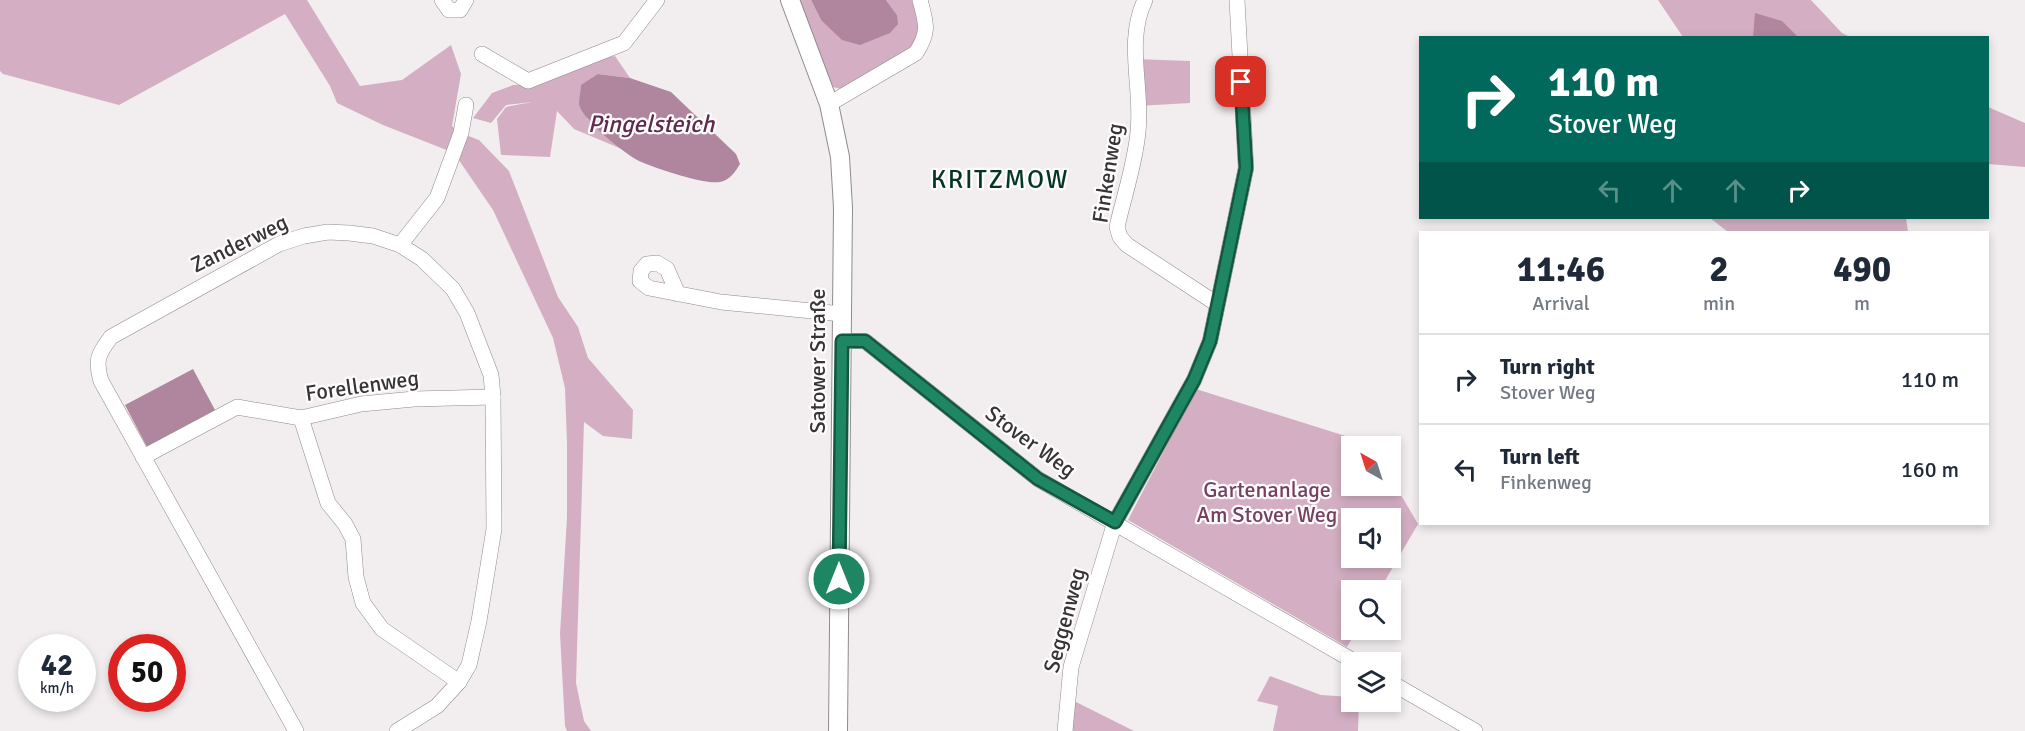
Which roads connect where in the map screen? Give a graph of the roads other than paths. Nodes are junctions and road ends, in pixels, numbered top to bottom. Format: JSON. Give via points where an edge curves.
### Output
{"nodes":[{"id":1,"x":442,"y":0,"type":"edge"},
{"id":2,"x":466,"y":0,"type":"edge"},
{"id":3,"x":657,"y":0,"type":"edge"},
{"id":4,"x":790,"y":0,"type":"edge"},
{"id":5,"x":920,"y":0,"type":"edge"},
{"id":6,"x":1145,"y":0,"type":"edge"},
{"id":7,"x":1237,"y":0,"type":"edge"},
{"id":8,"x":482,"y":54,"type":"dead end"},
{"id":9,"x":829,"y":104,"type":"junction"},
{"id":10,"x":466,"y":105,"type":"dead end"},
{"id":11,"x":399,"y":245,"type":"junction"},
{"id":12,"x":678,"y":294,"type":"dead end"},
{"id":13,"x":1217,"y":304,"type":"junction"},
{"id":14,"x":842,"y":314,"type":"junction"},
{"id":15,"x":842,"y":341,"type":"junction"},
{"id":16,"x":493,"y":397,"type":"junction"},
{"id":17,"x":301,"y":418,"type":"junction"},
{"id":18,"x":144,"y":457,"type":"junction"},
{"id":19,"x":1115,"y":522,"type":"junction"},
{"id":20,"x":1341,"y":654,"type":"edge"},
{"id":21,"x":459,"y":682,"type":"junction"},
{"id":22,"x":1401,"y":688,"type":"edge"},
{"id":23,"x":296,"y":731,"type":"edge"},
{"id":24,"x":397,"y":731,"type":"edge"},
{"id":25,"x":838,"y":731,"type":"edge"},
{"id":26,"x":1065,"y":731,"type":"edge"},
{"id":27,"x":1475,"y":731,"type":"edge"}],
"edges":[{"from":1,"to":2,"type":"street","via":[[449,10],[460,10]]},
{"from":3,"to":8,"type":"street","via":[[624,43],[528,81]]},
{"from":4,"to":9,"type":"main road","name":"Satower Straße"},
{"from":5,"to":9,"type":"street","via":[[926,23],[924,40],[916,53]]},
{"from":6,"to":13,"type":"street","name":"Finkenweg","via":[[1136,28],[1138,132],[1117,227],[1126,245]]},
{"from":7,"to":13,"type":"street","via":[[1246,168]]},
{"from":9,"to":14,"type":"main road","name":"Satower Straße","via":[[843,208]]},
{"from":10,"to":11,"type":"street","via":[[461,133],[437,198]]},
{"from":11,"to":16,"type":"street","name":"Zanderweg","via":[[422,259],[453,289],[467,313],[491,375]]},
{"from":11,"to":18,"type":"street","name":"Zanderweg","via":[[374,236],[328,232],[304,236],[279,244],[111,337],[99,353],[97,368]]},
{"from":12,"to":14,"type":"street"},
{"from":13,"to":19,"type":"street","via":[[1210,341],[1194,380]]},
{"from":14,"to":15,"type":"main road","name":"Satower Straße"},
{"from":15,"to":19,"type":"street","name":"Stover Weg","via":[[865,341],[1038,479]]},
{"from":15,"to":25,"type":"main road","name":"Satower Straße"},
{"from":16,"to":17,"type":"street","name":"Forellenweg","via":[[361,404]]},
{"from":16,"to":21,"type":"street","name":"Zanderweg","via":[[494,529],[469,666]]},
{"from":17,"to":18,"type":"street","name":"Forellenweg","via":[[237,407]]},
{"from":17,"to":21,"type":"street","via":[[328,503],[353,539],[363,603],[382,629]]},
{"from":18,"to":23,"type":"street","name":"Zanderweg"},
{"from":19,"to":20,"type":"street","name":"Stover Weg"},
{"from":19,"to":26,"type":"street","name":"Seggenweg","via":[[1071,667]]},
{"from":21,"to":24,"type":"street","name":"Zanderweg","via":[[437,706]]},
{"from":22,"to":27,"type":"street"}]}
